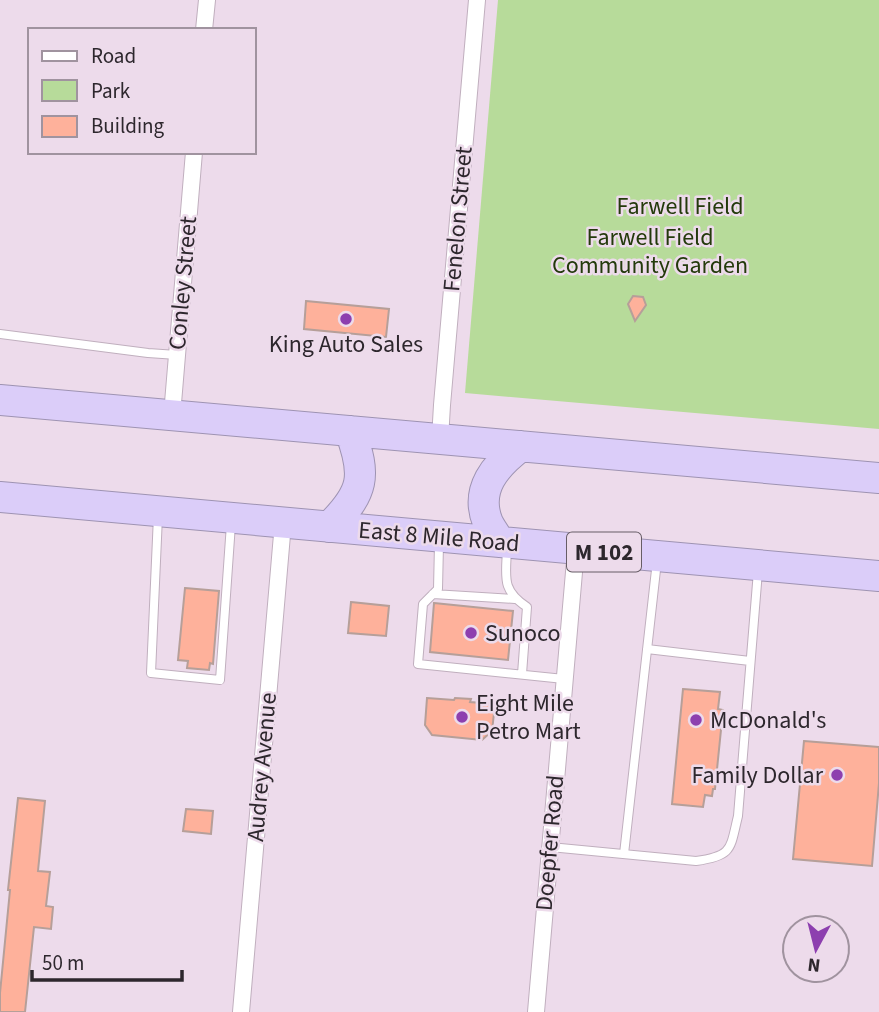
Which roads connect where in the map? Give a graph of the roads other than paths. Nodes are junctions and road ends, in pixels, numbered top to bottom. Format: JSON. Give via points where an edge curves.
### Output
{"nodes":[{"id":1,"x":206,"y":0,"type":"edge"},
{"id":2,"x":477,"y":0,"type":"edge"},
{"id":3,"x":204,"y":28,"type":"edge"},
{"id":4,"x":194,"y":154,"type":"edge"},
{"id":5,"x":0,"y":334,"type":"edge"},
{"id":6,"x":177,"y":355,"type":"junction"},
{"id":7,"x":0,"y":400,"type":"edge"},
{"id":8,"x":172,"y":415,"type":"junction"},
{"id":9,"x":350,"y":431,"type":"junction"},
{"id":10,"x":440,"y":439,"type":"junction"},
{"id":11,"x":521,"y":446,"type":"junction"},
{"id":12,"x":879,"y":478,"type":"edge"},
{"id":13,"x":0,"y":497,"type":"edge"},
{"id":14,"x":158,"y":511,"type":"junction"},
{"id":15,"x":232,"y":518,"type":"junction"},
{"id":16,"x":283,"y":523,"type":"junction"},
{"id":17,"x":328,"y":527,"type":"junction"},
{"id":18,"x":439,"y":537,"type":"junction"},
{"id":19,"x":503,"y":542,"type":"junction"},
{"id":20,"x":576,"y":549,"type":"junction"},
{"id":21,"x":657,"y":556,"type":"junction"},
{"id":22,"x":758,"y":566,"type":"junction"},
{"id":23,"x":879,"y":576,"type":"edge"},
{"id":24,"x":433,"y":594,"type":"junction"},
{"id":25,"x":515,"y":599,"type":"junction"},
{"id":26,"x":647,"y":649,"type":"junction"},
{"id":27,"x":750,"y":661,"type":"junction"},
{"id":28,"x":522,"y":674,"type":"junction"},
{"id":29,"x":564,"y":679,"type":"junction"},
{"id":30,"x":550,"y":847,"type":"junction"},
{"id":31,"x":624,"y":854,"type":"junction"},
{"id":32,"x":241,"y":1012,"type":"edge"},
{"id":33,"x":536,"y":1012,"type":"edge"}],
"edges":[{"from":1,"to":3,"type":"street"},
{"from":2,"to":10,"type":"street","name":"Fenelon Street"},
{"from":4,"to":6,"type":"street","name":"Conley Street"},
{"from":5,"to":6,"type":"lane"},
{"from":6,"to":8,"type":"street","name":"Conley Street"},
{"from":7,"to":8,"type":"highway"},
{"from":8,"to":9,"type":"highway"},
{"from":9,"to":10,"type":"highway"},
{"from":9,"to":17,"type":"highway","via":[[361,480],[344,512]]},
{"from":10,"to":11,"type":"highway"},
{"from":11,"to":12,"type":"highway"},
{"from":11,"to":19,"type":"highway","via":[[503,460],[486,486],[485,511]]},
{"from":13,"to":14,"type":"highway","name":"East 8 Mile Road","number":"M 102"},
{"from":14,"to":15,"type":"highway","name":"East 8 Mile Road","number":"M 102"},
{"from":14,"to":15,"type":"lane","via":[[150,673],[220,680]]},
{"from":15,"to":16,"type":"highway","name":"East 8 Mile Road","number":"M 102"},
{"from":16,"to":17,"type":"highway","name":"East 8 Mile Road","number":"M 102"},
{"from":16,"to":32,"type":"street","name":"Audrey Avenue"},
{"from":17,"to":18,"type":"highway","name":"East 8 Mile Road","number":"M 102"},
{"from":18,"to":19,"type":"highway","name":"East 8 Mile Road","number":"M 102"},
{"from":18,"to":24,"type":"lane","via":[[438,589]]},
{"from":19,"to":20,"type":"highway","name":"East 8 Mile Road","number":"M 102"},
{"from":19,"to":25,"type":"lane","via":[[506,584]]},
{"from":20,"to":21,"type":"highway","name":"East 8 Mile Road","number":"M 102"},
{"from":20,"to":29,"type":"street","name":"Doepfer Road"},
{"from":21,"to":22,"type":"highway","name":"East 8 Mile Road","number":"M 102"},
{"from":21,"to":26,"type":"lane"},
{"from":22,"to":23,"type":"highway","name":"East 8 Mile Road","number":"M 102"},
{"from":22,"to":27,"type":"lane"},
{"from":24,"to":25,"type":"lane"},
{"from":24,"to":28,"type":"lane","via":[[423,604],[418,664]]},
{"from":25,"to":28,"type":"lane","via":[[527,607]]},
{"from":26,"to":27,"type":"lane"},
{"from":26,"to":31,"type":"lane"},
{"from":27,"to":31,"type":"lane","via":[[738,816],[725,853],[696,861]]},
{"from":28,"to":29,"type":"lane"},
{"from":29,"to":30,"type":"street","name":"Doepfer Road"},
{"from":30,"to":31,"type":"lane"},
{"from":30,"to":33,"type":"street","name":"Doepfer Road"}]}
